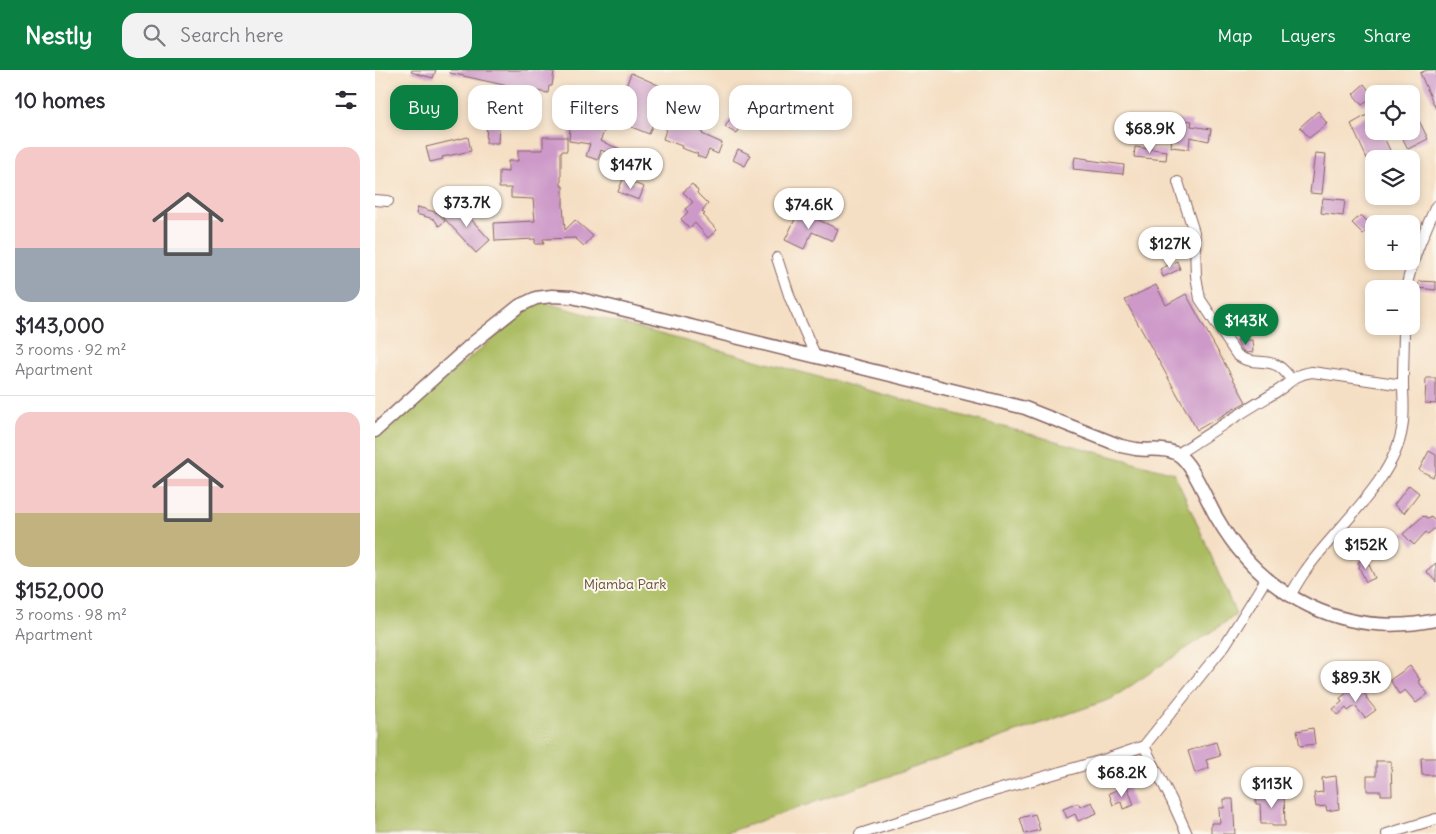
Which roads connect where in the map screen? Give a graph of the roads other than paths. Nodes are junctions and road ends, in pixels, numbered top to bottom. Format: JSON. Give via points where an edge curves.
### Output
{"nodes":[{"id":1,"x":1178,"y":182,"type":"dead end"},
{"id":2,"x":375,"y":200,"type":"edge"},
{"id":3,"x":388,"y":201,"type":"dead end"},
{"id":4,"x":1436,"y":206,"type":"edge"},
{"id":5,"x":777,"y":258,"type":"dead end"},
{"id":6,"x":1408,"y":280,"type":"edge"},
{"id":7,"x":1404,"y":335,"type":"edge"},
{"id":8,"x":816,"y":357,"type":"junction"},
{"id":9,"x":1291,"y":379,"type":"junction"},
{"id":10,"x":1403,"y":385,"type":"junction"},
{"id":11,"x":375,"y":430,"type":"edge"},
{"id":12,"x":1178,"y":454,"type":"junction"},
{"id":13,"x":1266,"y":579,"type":"junction"},
{"id":14,"x":1290,"y":596,"type":"junction"},
{"id":15,"x":1436,"y":620,"type":"edge"},
{"id":16,"x":1144,"y":746,"type":"junction"},
{"id":17,"x":1436,"y":819,"type":"edge"},
{"id":18,"x":888,"y":830,"type":"edge"},
{"id":19,"x":860,"y":834,"type":"edge"},
{"id":20,"x":1187,"y":834,"type":"edge"},
{"id":21,"x":1387,"y":834,"type":"edge"}],
"edges":[{"from":1,"to":9,"type":"street","via":[[1194,232],[1200,299],[1237,355],[1244,360],[1276,364]]},
{"from":2,"to":3,"type":"street"},
{"from":4,"to":6,"type":"street"},
{"from":5,"to":8,"type":"street","via":[[790,298]]},
{"from":7,"to":10,"type":"street"},
{"from":8,"to":11,"type":"main road","via":[[571,297],[536,298],[519,306],[481,336]]},
{"from":8,"to":12,"type":"main road","via":[[1025,408],[1121,446]]},
{"from":9,"to":10,"type":"street","via":[[1312,372]]},
{"from":9,"to":12,"type":"street"},
{"from":10,"to":14,"type":"street","via":[[1405,406],[1397,449],[1383,474],[1306,569]]},
{"from":12,"to":13,"type":"main road","via":[[1198,480],[1223,530]]},
{"from":13,"to":14,"type":"main road"},
{"from":13,"to":16,"type":"street","via":[[1225,645]]},
{"from":14,"to":15,"type":"main road","via":[[1349,620],[1389,626]]},
{"from":16,"to":18,"type":"street","via":[[995,791]]},
{"from":16,"to":20,"type":"street"},
{"from":17,"to":21,"type":"street"},
{"from":18,"to":19,"type":"street"}]}
